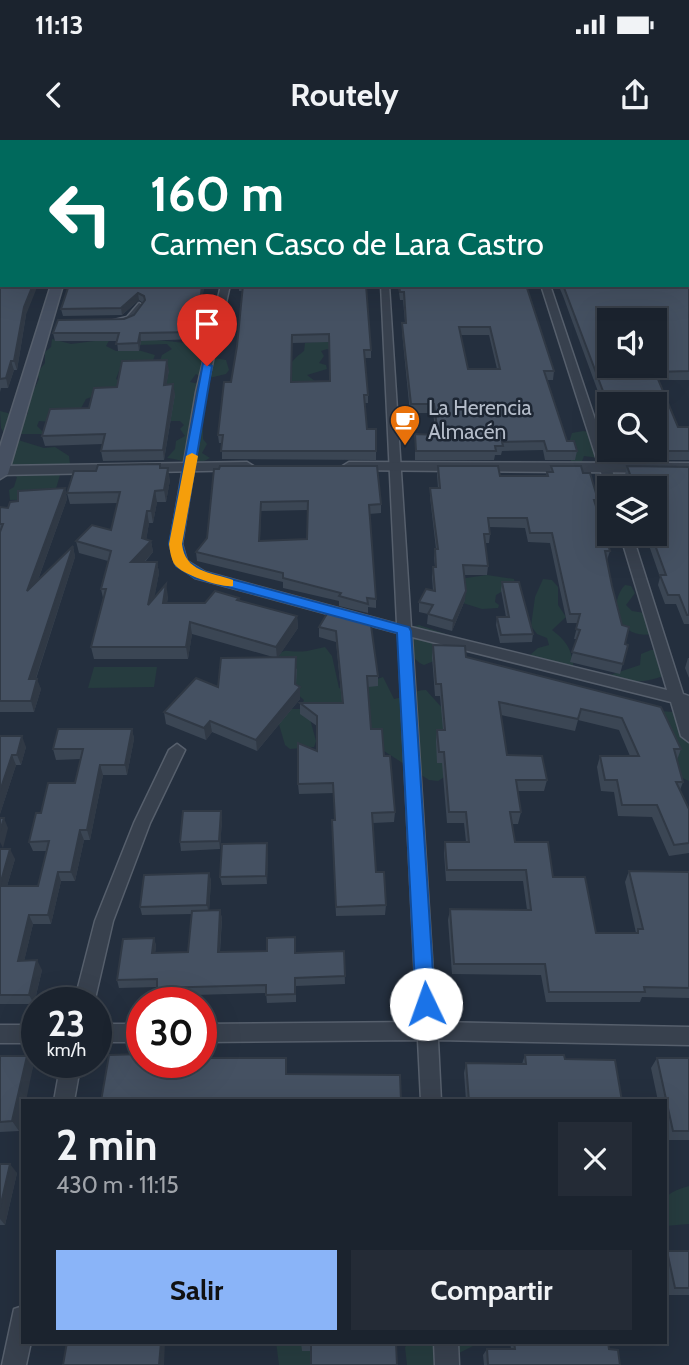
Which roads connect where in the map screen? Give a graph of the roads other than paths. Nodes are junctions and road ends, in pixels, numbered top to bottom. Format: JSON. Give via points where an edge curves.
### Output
{"nodes":[{"id":1,"x":57,"y":287,"type":"edge"},
{"id":2,"x":226,"y":287,"type":"edge"},
{"id":3,"x":385,"y":287,"type":"edge"},
{"id":4,"x":546,"y":287,"type":"edge"},
{"id":5,"x":139,"y":306,"type":"edge"},
{"id":6,"x":99,"y":321,"type":"edge"},
{"id":7,"x":190,"y":467,"type":"junction"},
{"id":8,"x":259,"y":467,"type":"edge"},
{"id":9,"x":328,"y":467,"type":"edge"},
{"id":10,"x":397,"y":467,"type":"junction"},
{"id":11,"x":606,"y":468,"type":"junction"},
{"id":12,"x":689,"y":468,"type":"edge"},
{"id":13,"x":0,"y":472,"type":"edge"},
{"id":14,"x":608,"y":476,"type":"edge"},
{"id":15,"x":630,"y":546,"type":"edge"},
{"id":16,"x":404,"y":631,"type":"junction"},
{"id":17,"x":683,"y":699,"type":"edge"},
{"id":18,"x":689,"y":736,"type":"edge"},
{"id":19,"x":177,"y":750,"type":"dead end"},
{"id":20,"x":88,"y":987,"type":"edge"},
{"id":21,"x":427,"y":1031,"type":"junction"},
{"id":22,"x":217,"y":1033,"type":"edge"},
{"id":23,"x":0,"y":1034,"type":"edge"},
{"id":24,"x":21,"y":1034,"type":"edge"},
{"id":25,"x":689,"y":1036,"type":"edge"},
{"id":26,"x":68,"y":1078,"type":"edge"},
{"id":27,"x":64,"y":1099,"type":"edge"},
{"id":28,"x":431,"y":1099,"type":"edge"},
{"id":29,"x":21,"y":1328,"type":"edge"},
{"id":30,"x":446,"y":1344,"type":"edge"},
{"id":31,"x":14,"y":1365,"type":"edge"},
{"id":32,"x":447,"y":1365,"type":"edge"}],
"edges":[{"from":1,"to":13,"type":"main road","via":[[50,322]]},
{"from":2,"to":7,"type":"street","via":[[201,392]]},
{"from":3,"to":10,"type":"street"},
{"from":4,"to":11,"type":"street"},
{"from":5,"to":6,"type":"street","via":[[127,320]]},
{"from":7,"to":8,"type":"street"},
{"from":7,"to":13,"type":"street"},
{"from":7,"to":16,"type":"street","via":[[176,544],[181,563],[200,575]]},
{"from":9,"to":10,"type":"street"},
{"from":10,"to":11,"type":"street"},
{"from":10,"to":16,"type":"street"},
{"from":11,"to":12,"type":"street"},
{"from":11,"to":14,"type":"street"},
{"from":15,"to":17,"type":"street"},
{"from":16,"to":17,"type":"street"},
{"from":16,"to":21,"type":"street"},
{"from":17,"to":18,"type":"street"},
{"from":19,"to":20,"type":"street","via":[[142,823],[104,921]]},
{"from":21,"to":22,"type":"street"},
{"from":21,"to":25,"type":"street"},
{"from":21,"to":28,"type":"street"},
{"from":23,"to":24,"type":"street"},
{"from":26,"to":27,"type":"street"},
{"from":29,"to":31,"type":"street"},
{"from":30,"to":32,"type":"street"}]}
